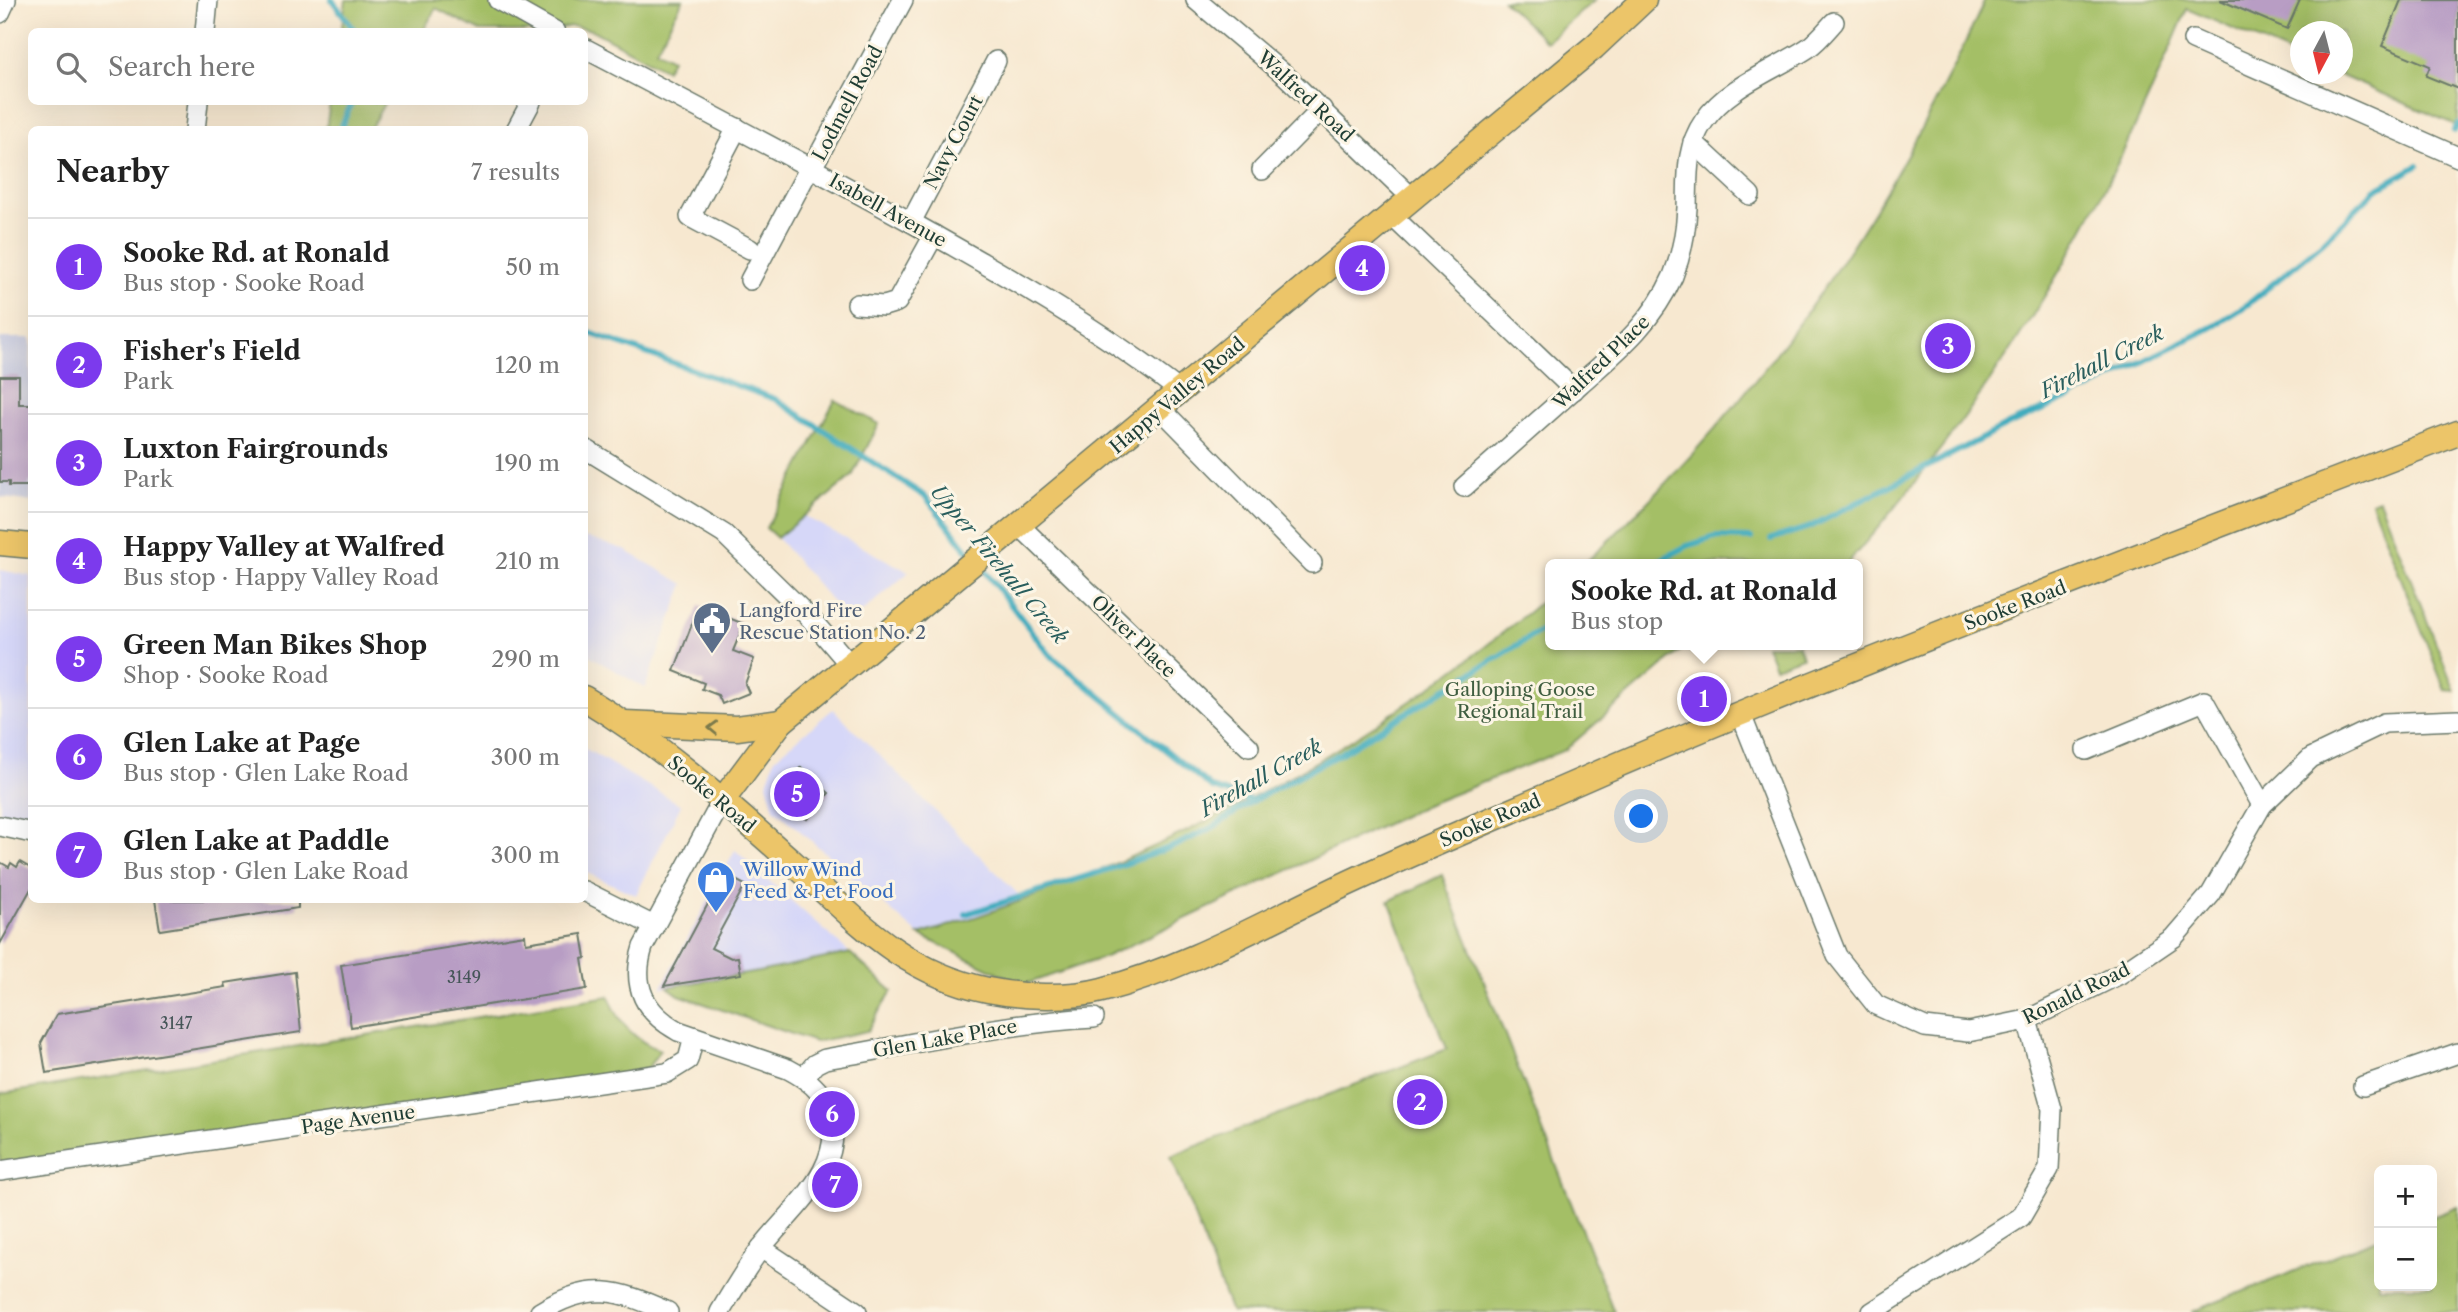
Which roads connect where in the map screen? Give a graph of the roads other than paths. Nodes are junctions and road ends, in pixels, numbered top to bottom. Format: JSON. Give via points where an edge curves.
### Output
{"nodes":[{"id":1,"x":6,"y":0,"type":"edge"},
{"id":2,"x":208,"y":0,"type":"edge"},
{"id":3,"x":498,"y":0,"type":"edge"},
{"id":4,"x":902,"y":0,"type":"edge"},
{"id":5,"x":1196,"y":0,"type":"edge"},
{"id":6,"x":1644,"y":0,"type":"edge"},
{"id":7,"x":0,"y":13,"type":"edge"},
{"id":8,"x":1835,"y":22,"type":"dead end"},
{"id":9,"x":205,"y":28,"type":"edge"},
{"id":10,"x":548,"y":28,"type":"edge"},
{"id":11,"x":2193,"y":40,"type":"dead end"},
{"id":12,"x":588,"y":50,"type":"edge"},
{"id":13,"x":996,"y":61,"type":"dead end"},
{"id":14,"x":198,"y":105,"type":"edge"},
{"id":15,"x":529,"y":105,"type":"edge"},
{"id":16,"x":1322,"y":109,"type":"junction"},
{"id":17,"x":195,"y":126,"type":"edge"},
{"id":18,"x":518,"y":126,"type":"edge"},
{"id":19,"x":737,"y":128,"type":"junction"},
{"id":20,"x":1693,"y":142,"type":"junction"},
{"id":21,"x":2458,"y":157,"type":"edge"},
{"id":22,"x":811,"y":168,"type":"junction"},
{"id":23,"x":1262,"y":170,"type":"dead end"},
{"id":24,"x":1750,"y":195,"type":"dead end"},
{"id":25,"x":1412,"y":198,"type":"junction"},
{"id":26,"x":1391,"y":215,"type":"junction"},
{"id":27,"x":911,"y":222,"type":"junction"},
{"id":28,"x":934,"y":235,"type":"junction"},
{"id":29,"x":750,"y":249,"type":"dead end"},
{"id":30,"x":750,"y":280,"type":"dead end"},
{"id":31,"x":857,"y":304,"type":"dead end"},
{"id":32,"x":1574,"y":390,"type":"junction"},
{"id":33,"x":1181,"y":392,"type":"junction"},
{"id":34,"x":1161,"y":409,"type":"junction"},
{"id":35,"x":2458,"y":433,"type":"edge"},
{"id":36,"x":588,"y":450,"type":"edge"},
{"id":37,"x":1464,"y":487,"type":"dead end"},
{"id":38,"x":1019,"y":525,"type":"junction"},
{"id":39,"x":0,"y":543,"type":"edge"},
{"id":40,"x":28,"y":546,"type":"edge"},
{"id":41,"x":1312,"y":563,"type":"dead end"},
{"id":42,"x":852,"y":666,"type":"junction"},
{"id":43,"x":588,"y":700,"type":"edge"},
{"id":44,"x":1740,"y":712,"type":"junction"},
{"id":45,"x":2458,"y":720,"type":"edge"},
{"id":46,"x":781,"y":722,"type":"junction"},
{"id":47,"x":625,"y":723,"type":"junction"},
{"id":48,"x":1249,"y":747,"type":"dead end"},
{"id":49,"x":2086,"y":750,"type":"dead end"},
{"id":50,"x":722,"y":801,"type":"junction"},
{"id":51,"x":2262,"y":805,"type":"junction"},
{"id":52,"x":0,"y":825,"type":"edge"},
{"id":53,"x":28,"y":832,"type":"edge"},
{"id":54,"x":588,"y":893,"type":"edge"},
{"id":55,"x":654,"y":926,"type":"junction"},
{"id":56,"x":1094,"y":1018,"type":"dead end"},
{"id":57,"x":2027,"y":1020,"type":"junction"},
{"id":58,"x":694,"y":1037,"type":"junction"},
{"id":59,"x":2458,"y":1053,"type":"edge"},
{"id":60,"x":804,"y":1077,"type":"junction"},
{"id":61,"x":2364,"y":1086,"type":"dead end"},
{"id":62,"x":0,"y":1171,"type":"edge"},
{"id":63,"x":761,"y":1248,"type":"junction"},
{"id":64,"x":540,"y":1312,"type":"edge"},
{"id":65,"x":668,"y":1312,"type":"edge"},
{"id":66,"x":720,"y":1312,"type":"edge"},
{"id":67,"x":856,"y":1312,"type":"edge"},
{"id":68,"x":1872,"y":1312,"type":"edge"}],
"edges":[{"from":1,"to":7,"type":"street"},
{"from":2,"to":9,"type":"street"},
{"from":3,"to":10,"type":"street"},
{"from":4,"to":22,"type":"street","name":"Lodmell Road"},
{"from":5,"to":16,"type":"street","name":"Walfred Road"},
{"from":6,"to":25,"type":"main road","name":"Happy Valley Road"},
{"from":8,"to":20,"type":"street","name":"Walfred Place","via":[[1811,46],[1714,108]]},
{"from":11,"to":21,"type":"street"},
{"from":12,"to":19,"type":"street","name":"Isabell Avenue"},
{"from":13,"to":27,"type":"street","name":"Navy Court"},
{"from":14,"to":17,"type":"street"},
{"from":15,"to":18,"type":"street"},
{"from":16,"to":23,"type":"street"},
{"from":16,"to":25,"type":"street","name":"Walfred Road"},
{"from":19,"to":22,"type":"street","name":"Isabell Avenue"},
{"from":19,"to":29,"type":"street","via":[[690,217]]},
{"from":20,"to":24,"type":"street"},
{"from":20,"to":32,"type":"street","name":"Walfred Place","via":[[1688,159],[1687,212],[1673,276],[1636,333]]},
{"from":22,"to":27,"type":"street","name":"Isabell Avenue"},
{"from":22,"to":30,"type":"street","name":"Lodmell Road"},
{"from":25,"to":26,"type":"main road","name":"Happy Valley Road"},
{"from":26,"to":32,"type":"street"},
{"from":26,"to":33,"type":"main road","name":"Happy Valley Road"},
{"from":27,"to":28,"type":"street","name":"Isabell Avenue"},
{"from":28,"to":31,"type":"street","via":[[897,302]]},
{"from":28,"to":33,"type":"street","name":"Isabell Avenue","via":[[1051,303]]},
{"from":32,"to":37,"type":"street","name":"Walfred Place"},
{"from":33,"to":34,"type":"main road","name":"Happy Valley Road"},
{"from":34,"to":38,"type":"main road","name":"Happy Valley Road"},
{"from":34,"to":41,"type":"street"},
{"from":35,"to":44,"type":"main road","name":"Sooke Road"},
{"from":36,"to":42,"type":"street","via":[[724,534]]},
{"from":38,"to":42,"type":"main road","name":"Happy Valley Road"},
{"from":38,"to":48,"type":"street","name":"Oliver Place"},
{"from":39,"to":40,"type":"main road"},
{"from":42,"to":46,"type":"main road","name":"Happy Valley Road"},
{"from":43,"to":47,"type":"main road","name":"Sooke Road"},
{"from":44,"to":50,"type":"main road","name":"Sooke Road","via":[[1420,850],[1181,963],[1098,992],[1030,997],[986,990],[929,972],[879,942]]},
{"from":44,"to":57,"type":"street","name":"Ronald Road","via":[[1838,956],[1876,1005],[1925,1027],[1968,1032]]},
{"from":45,"to":51,"type":"street","name":"Ronald Road","via":[[2384,723],[2311,758]]},
{"from":46,"to":47,"type":"main road","one_way":true,"via":[[737,729]]},
{"from":46,"to":50,"type":"main road","name":"Happy Valley Road"},
{"from":47,"to":50,"type":"main road","name":"Sooke Road"},
{"from":49,"to":51,"type":"street","via":[[2204,701]]},
{"from":50,"to":55,"type":"street"},
{"from":51,"to":57,"type":"street","name":"Ronald Road","via":[[2211,894],[2173,937],[2120,974]]},
{"from":52,"to":53,"type":"street"},
{"from":54,"to":55,"type":"street"},
{"from":55,"to":58,"type":"street","via":[[640,957],[641,990],[663,1023]]},
{"from":56,"to":60,"type":"street","name":"Glen Lake Place","via":[[1039,1021],[825,1059]]},
{"from":57,"to":68,"type":"street","via":[[2052,1109],[2049,1169],[2021,1217]]},
{"from":58,"to":60,"type":"street"},
{"from":58,"to":62,"type":"street","name":"Page Avenue","via":[[688,1060],[667,1073]]},
{"from":59,"to":61,"type":"street"},
{"from":60,"to":63,"type":"street","via":[[826,1102],[831,1116],[831,1153],[816,1182]]},
{"from":63,"to":66,"type":"street"},
{"from":63,"to":67,"type":"street"},
{"from":64,"to":65,"type":"street","via":[[583,1292],[607,1291],[632,1295]]}]}
